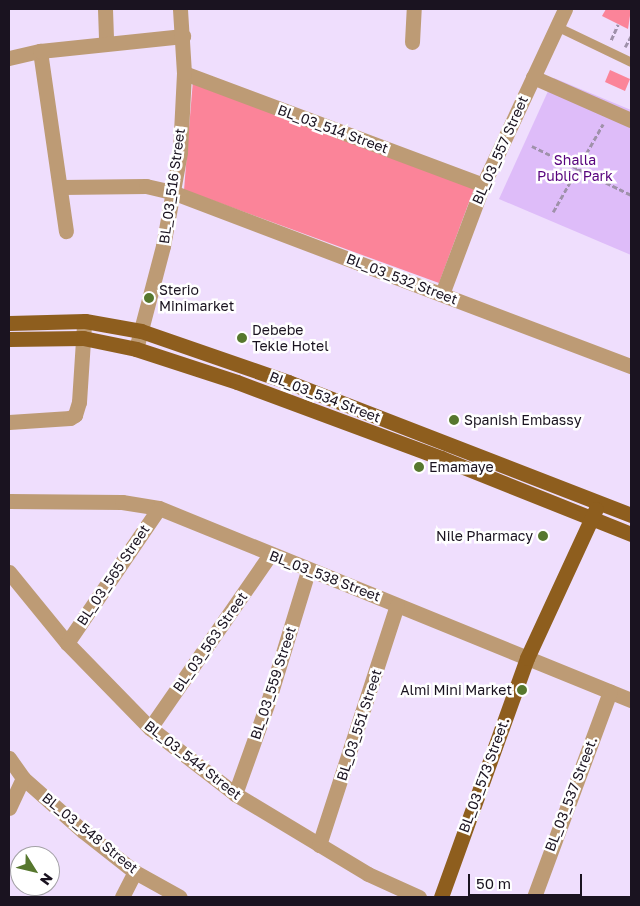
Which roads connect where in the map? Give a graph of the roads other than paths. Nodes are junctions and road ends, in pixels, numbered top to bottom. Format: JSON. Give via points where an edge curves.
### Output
{"nodes":[{"id":1,"x":105,"y":9,"type":"edge"},
{"id":2,"x":180,"y":9,"type":"edge"},
{"id":3,"x":414,"y":9,"type":"edge"},
{"id":4,"x":565,"y":9,"type":"edge"},
{"id":5,"x":556,"y":26,"type":"junction"},
{"id":6,"x":183,"y":36,"type":"junction"},
{"id":7,"x":412,"y":42,"type":"dead end"},
{"id":8,"x":106,"y":43,"type":"junction"},
{"id":9,"x":40,"y":51,"type":"junction"},
{"id":10,"x":9,"y":58,"type":"edge"},
{"id":11,"x":631,"y":62,"type":"edge"},
{"id":12,"x":184,"y":73,"type":"junction"},
{"id":13,"x":533,"y":78,"type":"junction"},
{"id":14,"x":631,"y":120,"type":"edge"},
{"id":15,"x":483,"y":185,"type":"junction"},
{"id":16,"x":62,"y":187,"type":"junction"},
{"id":17,"x":172,"y":192,"type":"junction"},
{"id":18,"x":66,"y":231,"type":"dead end"},
{"id":19,"x":442,"y":294,"type":"junction"},
{"id":20,"x":85,"y":321,"type":"junction"},
{"id":21,"x":9,"y":323,"type":"edge"},
{"id":22,"x":142,"y":331,"type":"junction"},
{"id":23,"x":83,"y":338,"type":"junction"},
{"id":24,"x":9,"y":340,"type":"edge"},
{"id":25,"x":136,"y":349,"type":"junction"},
{"id":26,"x":631,"y":366,"type":"edge"},
{"id":27,"x":324,"y":397,"type":"junction"},
{"id":28,"x":318,"y":414,"type":"junction"},
{"id":29,"x":9,"y":422,"type":"edge"},
{"id":30,"x":9,"y":501,"type":"edge"},
{"id":31,"x":599,"y":502,"type":"junction"},
{"id":32,"x":159,"y":508,"type":"junction"},
{"id":33,"x":631,"y":515,"type":"edge"},
{"id":34,"x":591,"y":518,"type":"junction"},
{"id":35,"x":631,"y":534,"type":"edge"},
{"id":36,"x":270,"y":555,"type":"junction"},
{"id":37,"x":308,"y":571,"type":"junction"},
{"id":38,"x":9,"y":572,"type":"edge"},
{"id":39,"x":398,"y":605,"type":"junction"},
{"id":40,"x":67,"y":643,"type":"junction"},
{"id":41,"x":527,"y":658,"type":"junction"},
{"id":42,"x":610,"y":692,"type":"junction"},
{"id":43,"x":631,"y":700,"type":"edge"},
{"id":44,"x":150,"y":728,"type":"junction"},
{"id":45,"x":9,"y":758,"type":"edge"},
{"id":46,"x":24,"y":778,"type":"junction"},
{"id":47,"x":235,"y":794,"type":"junction"},
{"id":48,"x":9,"y":808,"type":"edge"},
{"id":49,"x":319,"y":845,"type":"junction"},
{"id":50,"x":135,"y":872,"type":"junction"},
{"id":51,"x":122,"y":897,"type":"edge"},
{"id":52,"x":180,"y":897,"type":"edge"},
{"id":53,"x":419,"y":897,"type":"edge"},
{"id":54,"x":441,"y":897,"type":"edge"},
{"id":55,"x":534,"y":897,"type":"edge"}],
"edges":[{"from":1,"to":8,"type":"street"},
{"from":2,"to":6,"type":"street","name":"BL_03_516 Street"},
{"from":3,"to":7,"type":"street"},
{"from":4,"to":5,"type":"street","name":"BL_03_557 Street"},
{"from":5,"to":11,"type":"lane"},
{"from":5,"to":13,"type":"street","name":"BL_03_557 Street"},
{"from":6,"to":8,"type":"street"},
{"from":6,"to":12,"type":"street","name":"BL_03_516 Street"},
{"from":8,"to":9,"type":"street"},
{"from":9,"to":10,"type":"street"},
{"from":9,"to":16,"type":"street"},
{"from":12,"to":15,"type":"street","name":"BL_03_514 Street"},
{"from":12,"to":17,"type":"street","name":"BL_03_516 Street","via":[[180,152]]},
{"from":13,"to":14,"type":"street"},
{"from":13,"to":15,"type":"street","name":"BL_03_557 Street"},
{"from":15,"to":19,"type":"street","name":"BL_03_557 Street"},
{"from":16,"to":17,"type":"street","name":"BL_03_532 Street","via":[[146,186]]},
{"from":16,"to":18,"type":"street"},
{"from":17,"to":19,"type":"street","name":"BL_03_532 Street"},
{"from":17,"to":22,"type":"street","name":"BL_03_516 Street","via":[[163,246]]},
{"from":19,"to":26,"type":"street","name":"BL_03_532 Street"},
{"from":20,"to":21,"type":"main road","name":"BL_03_534 Street"},
{"from":20,"to":22,"type":"main road","name":"BL_03_534 Street"},
{"from":20,"to":23,"type":"street"},
{"from":22,"to":25,"type":"street","name":"BL_03_516 Street"},
{"from":22,"to":27,"type":"main road","name":"BL_03_534 Street"},
{"from":23,"to":24,"type":"main road","name":"BL_03_534 Street"},
{"from":23,"to":25,"type":"main road","name":"BL_03_534 Street"},
{"from":23,"to":29,"type":"street","via":[[79,402],[75,415]]},
{"from":25,"to":28,"type":"main road","name":"BL_03_534 Street"},
{"from":27,"to":28,"type":"main road"},
{"from":27,"to":31,"type":"main road","name":"BL_03_534 Street"},
{"from":28,"to":34,"type":"main road","name":"BL_03_534 Street"},
{"from":30,"to":32,"type":"street","name":"BL_03_538 Street","via":[[122,502]]},
{"from":31,"to":33,"type":"main road","name":"BL_03_534 Street"},
{"from":31,"to":34,"type":"main road","name":"BL_03_573 Street."},
{"from":32,"to":36,"type":"street","name":"BL_03_538 Street"},
{"from":32,"to":40,"type":"street","name":"BL_03_565 Street"},
{"from":34,"to":35,"type":"main road","name":"BL_03_534 Street"},
{"from":34,"to":41,"type":"main road","name":"BL_03_573 Street."},
{"from":36,"to":37,"type":"street","name":"BL_03_538 Street"},
{"from":36,"to":44,"type":"street","name":"BL_03_563 Street"},
{"from":37,"to":39,"type":"street","name":"BL_03_538 Street"},
{"from":37,"to":47,"type":"street","name":"BL_03_559 Street","via":[[268,702]]},
{"from":38,"to":40,"type":"street","name":"BL_03_544 Street"},
{"from":39,"to":41,"type":"street","name":"BL_03_538 Street"},
{"from":39,"to":49,"type":"street","name":"BL_03_551 Street"},
{"from":40,"to":44,"type":"street","name":"BL_03_544 Street"},
{"from":41,"to":42,"type":"street","name":"BL_03_538 Street"},
{"from":41,"to":54,"type":"main road","name":"BL_03_573 Street."},
{"from":42,"to":43,"type":"street","name":"BL_03_538 Street"},
{"from":42,"to":55,"type":"street","name":"BL_03_537 Street."},
{"from":44,"to":47,"type":"street","name":"BL_03_544 Street"},
{"from":45,"to":46,"type":"street","name":"BL_03_548 Street"},
{"from":46,"to":48,"type":"street"},
{"from":46,"to":50,"type":"street","name":"BL_03_548 Street"},
{"from":47,"to":49,"type":"street","name":"BL_03_544 Street"},
{"from":49,"to":53,"type":"street","name":"BL_03_544 Street","via":[[368,874]]},
{"from":50,"to":51,"type":"street"},
{"from":50,"to":52,"type":"street","name":"BL_03_548 Street"}]}
